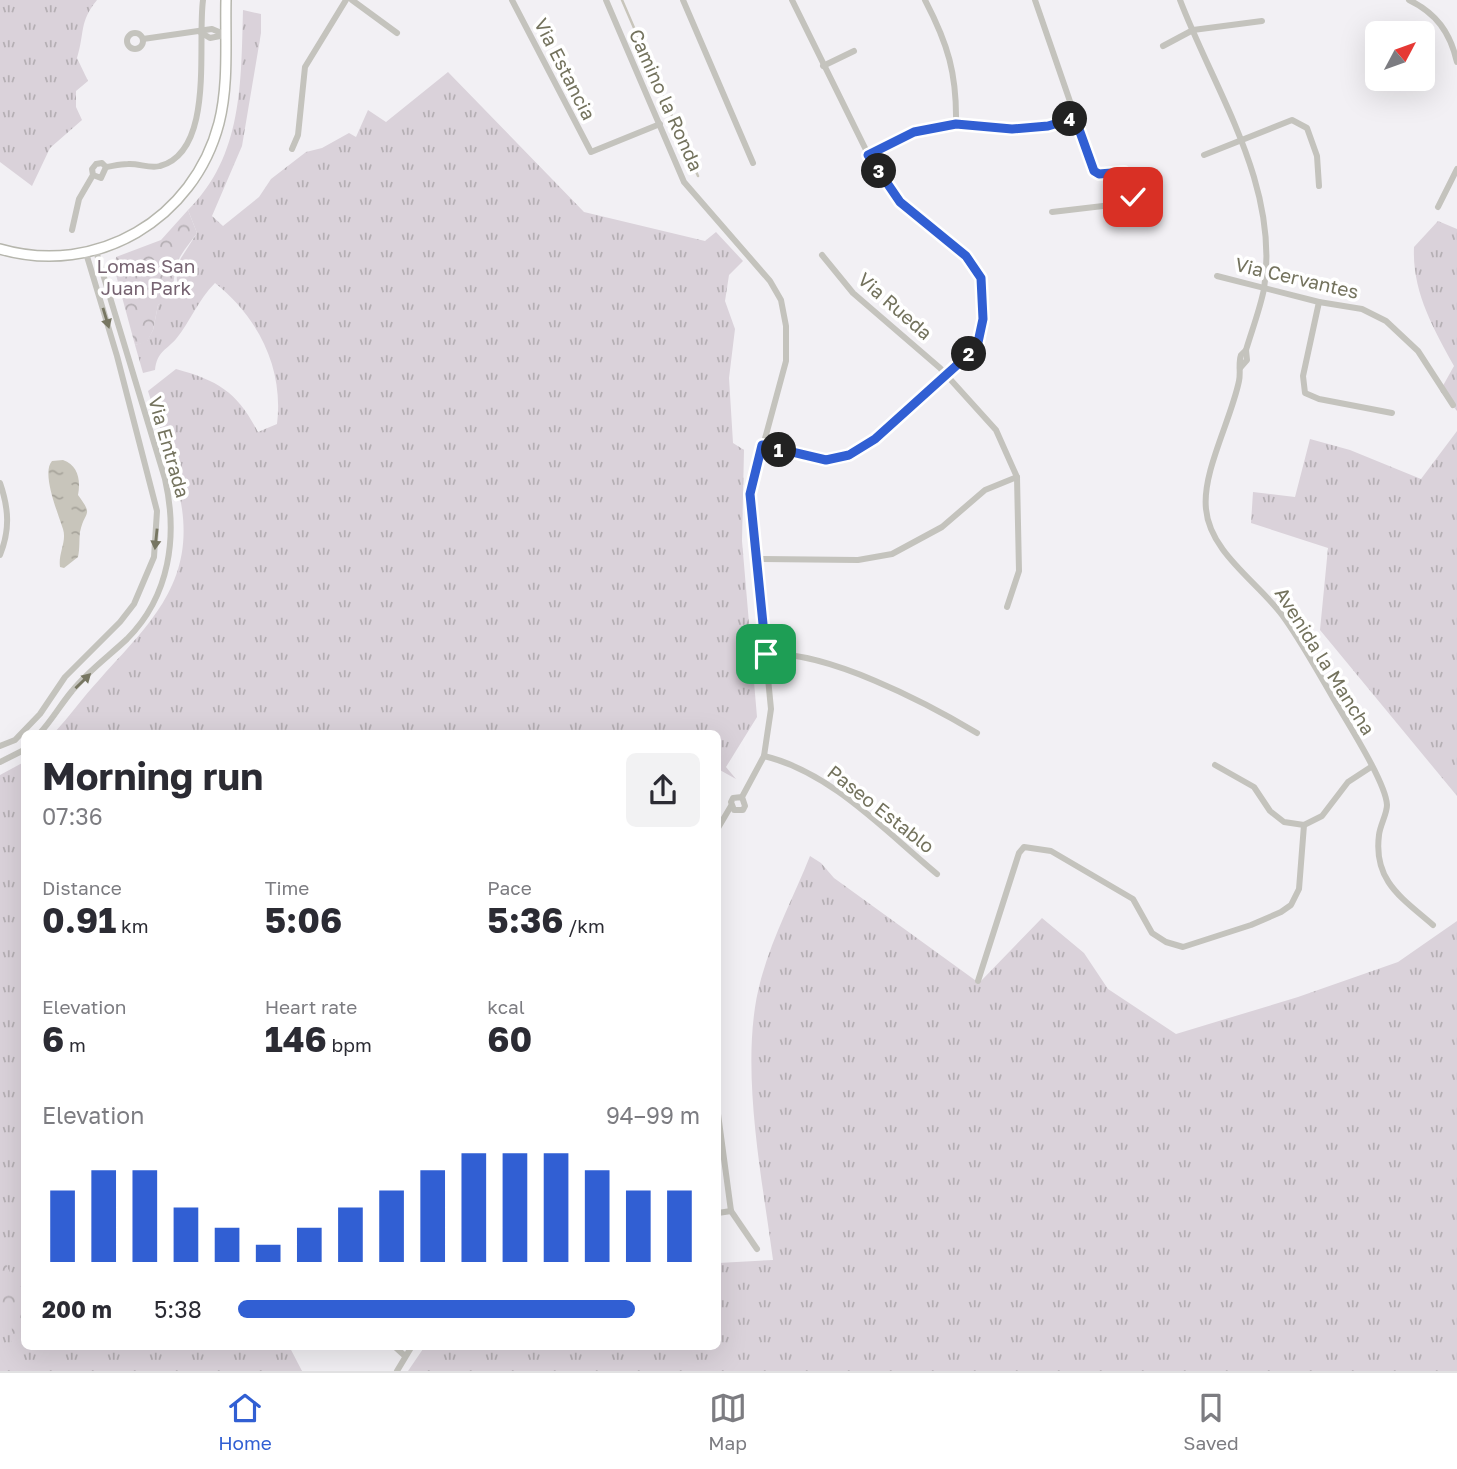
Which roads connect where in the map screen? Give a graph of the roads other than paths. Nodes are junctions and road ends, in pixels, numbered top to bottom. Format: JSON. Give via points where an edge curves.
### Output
{"nodes":[{"id":1,"x":203,"y":0,"type":"edge"},
{"id":2,"x":226,"y":0,"type":"edge"},
{"id":3,"x":346,"y":0,"type":"edge"},
{"id":4,"x":352,"y":0,"type":"edge"},
{"id":5,"x":512,"y":0,"type":"edge"},
{"id":6,"x":606,"y":0,"type":"edge"},
{"id":7,"x":683,"y":0,"type":"edge"},
{"id":8,"x":792,"y":0,"type":"edge"},
{"id":9,"x":925,"y":0,"type":"edge"},
{"id":10,"x":1035,"y":0,"type":"edge"},
{"id":11,"x":1180,"y":0,"type":"edge"},
{"id":12,"x":1409,"y":0,"type":"edge"},
{"id":13,"x":1262,"y":21,"type":"dead end"},
{"id":14,"x":1193,"y":30,"type":"junction"},
{"id":15,"x":200,"y":32,"type":"junction"},
{"id":16,"x":397,"y":33,"type":"dead end"},
{"id":17,"x":226,"y":35,"type":"junction"},
{"id":18,"x":143,"y":39,"type":"dead end"},
{"id":19,"x":1163,"y":46,"type":"dead end"},
{"id":20,"x":854,"y":51,"type":"dead end"},
{"id":21,"x":1457,"y":61,"type":"edge"},
{"id":22,"x":823,"y":66,"type":"junction"},
{"id":23,"x":1075,"y":118,"type":"junction"},
{"id":24,"x":660,"y":124,"type":"junction"},
{"id":25,"x":956,"y":124,"type":"junction"},
{"id":26,"x":1241,"y":140,"type":"junction"},
{"id":27,"x":292,"y":149,"type":"dead end"},
{"id":28,"x":868,"y":155,"type":"junction"},
{"id":29,"x":1204,"y":155,"type":"dead end"},
{"id":30,"x":752,"y":163,"type":"dead end"},
{"id":31,"x":106,"y":167,"type":"junction"},
{"id":32,"x":1457,"y":169,"type":"edge"},
{"id":33,"x":93,"y":175,"type":"junction"},
{"id":34,"x":1319,"y":186,"type":"dead end"},
{"id":35,"x":1438,"y":207,"type":"dead end"},
{"id":36,"x":1052,"y":212,"type":"dead end"},
{"id":37,"x":72,"y":230,"type":"dead end"},
{"id":38,"x":0,"y":249,"type":"edge"},
{"id":39,"x":96,"y":251,"type":"junction"},
{"id":40,"x":86,"y":253,"type":"junction"},
{"id":41,"x":822,"y":255,"type":"dead end"},
{"id":42,"x":1217,"y":276,"type":"dead end"},
{"id":43,"x":1264,"y":288,"type":"junction"},
{"id":44,"x":1319,"y":302,"type":"junction"},
{"id":45,"x":947,"y":375,"type":"junction"},
{"id":46,"x":135,"y":385,"type":"junction"},
{"id":47,"x":125,"y":388,"type":"junction"},
{"id":48,"x":1453,"y":405,"type":"dead end"},
{"id":49,"x":1392,"y":413,"type":"dead end"},
{"id":50,"x":762,"y":445,"type":"junction"},
{"id":51,"x":1017,"y":477,"type":"junction"},
{"id":52,"x":0,"y":483,"type":"edge"},
{"id":53,"x":0,"y":555,"type":"edge"},
{"id":54,"x":755,"y":559,"type":"junction"},
{"id":55,"x":1007,"y":607,"type":"dead end"},
{"id":56,"x":766,"y":654,"type":"junction"},
{"id":57,"x":52,"y":696,"type":"junction"},
{"id":58,"x":64,"y":705,"type":"junction"},
{"id":59,"x":25,"y":730,"type":"edge"},
{"id":60,"x":43,"y":730,"type":"edge"},
{"id":61,"x":977,"y":733,"type":"dead end"},
{"id":62,"x":21,"y":734,"type":"edge"},
{"id":63,"x":0,"y":748,"type":"edge"},
{"id":64,"x":21,"y":752,"type":"edge"},
{"id":65,"x":764,"y":756,"type":"junction"},
{"id":66,"x":3,"y":761,"type":"edge"},
{"id":67,"x":1215,"y":765,"type":"dead end"},
{"id":68,"x":1371,"y":767,"type":"junction"},
{"id":69,"x":742,"y":797,"type":"junction"},
{"id":70,"x":731,"y":806,"type":"junction"},
{"id":71,"x":738,"y":811,"type":"junction"},
{"id":72,"x":725,"y":819,"type":"junction"},
{"id":73,"x":721,"y":824,"type":"edge"},
{"id":74,"x":1304,"y":825,"type":"junction"},
{"id":75,"x":937,"y":874,"type":"dead end"},
{"id":76,"x":1433,"y":925,"type":"dead end"},
{"id":77,"x":978,"y":981,"type":"dead end"},
{"id":78,"x":721,"y":1136,"type":"edge"},
{"id":79,"x":731,"y":1210,"type":"junction"},
{"id":80,"x":721,"y":1212,"type":"edge"},
{"id":81,"x":757,"y":1249,"type":"dead end"},
{"id":82,"x":398,"y":1350,"type":"edge"},
{"id":83,"x":409,"y":1350,"type":"edge"},
{"id":84,"x":405,"y":1356,"type":"junction"},
{"id":85,"x":397,"y":1371,"type":"edge"}],
"edges":[{"from":1,"to":15,"type":"street"},
{"from":2,"to":17,"type":"main road"},
{"from":3,"to":27,"type":"street","via":[[305,67],[298,135]]},
{"from":4,"to":16,"type":"street"},
{"from":5,"to":24,"type":"street","name":"Via Estancia","via":[[591,152]]},
{"from":6,"to":24,"type":"street","name":"Camino la Ronda"},
{"from":7,"to":30,"type":"street"},
{"from":8,"to":22,"type":"street"},
{"from":9,"to":25,"type":"street","via":[[946,40],[957,86]]},
{"from":10,"to":23,"type":"street"},
{"from":11,"to":14,"type":"street","name":"Avenida la Mancha"},
{"from":12,"to":21,"type":"street","via":[[1441,22]]},
{"from":13,"to":14,"type":"street"},
{"from":14,"to":19,"type":"street"},
{"from":14,"to":26,"type":"street","name":"Avenida la Mancha"},
{"from":15,"to":17,"type":"street","via":[[210,38]]},
{"from":15,"to":18,"type":"street"},
{"from":15,"to":31,"type":"street","via":[[200,106],[192,137],[178,158],[157,167]]},
{"from":17,"to":39,"type":"main road","via":[[220,120],[211,151],[195,178],[157,220]]},
{"from":20,"to":22,"type":"street"},
{"from":22,"to":28,"type":"street"},
{"from":23,"to":25,"type":"street","via":[[1012,129]]},
{"from":23,"to":36,"type":"street","via":[[1094,171],[1124,172],[1136,186],[1133,197],[1121,204]]},
{"from":24,"to":50,"type":"street","name":"Camino la Ronda","via":[[684,182],[755,261],[781,300],[786,361]]},
{"from":25,"to":28,"type":"street","via":[[914,132]]},
{"from":26,"to":29,"type":"street"},
{"from":26,"to":34,"type":"street","via":[[1292,120],[1307,128],[1317,156]]},
{"from":26,"to":43,"type":"street","name":"Avenida la Mancha","via":[[1265,225]]},
{"from":28,"to":45,"type":"street","via":[[900,202],[966,256],[981,278],[983,319],[977,347]]},
{"from":31,"to":33,"type":"street","via":[[105,176]]},
{"from":31,"to":33,"type":"street","via":[[96,164]]},
{"from":32,"to":35,"type":"street"},
{"from":33,"to":37,"type":"street","via":[[79,200]]},
{"from":38,"to":40,"type":"main road","via":[[37,256]]},
{"from":39,"to":40,"type":"main road"},
{"from":39,"to":46,"type":"street","name":"Via Entrada"},
{"from":40,"to":47,"type":"street","name":"Via Entrada","one_way":true},
{"from":41,"to":45,"type":"street","name":"Via Rueda","via":[[853,293]]},
{"from":42,"to":43,"type":"street","name":"Via Cervantes"},
{"from":43,"to":44,"type":"street","name":"Via Cervantes"},
{"from":43,"to":68,"type":"street","name":"Avenida la Mancha","via":[[1247,360],[1240,368],[1207,484],[1211,533],[1285,618]]},
{"from":44,"to":48,"type":"street","name":"Via Cervantes","via":[[1362,309],[1386,321],[1418,351]]},
{"from":44,"to":49,"type":"street","via":[[1303,376],[1305,393],[1319,400]]},
{"from":45,"to":50,"type":"street","via":[[875,439],[849,455],[826,460]]},
{"from":45,"to":51,"type":"street","name":"Via Rueda","via":[[996,430]]},
{"from":46,"to":47,"type":"street"},
{"from":58,"to":46,"type":"street","name":"Via Entrada","one_way":true,"via":[[144,617],[169,559],[170,502]]},
{"from":47,"to":57,"type":"street","name":"Via Entrada","one_way":true,"via":[[157,511],[153,557],[134,604]]},
{"from":50,"to":54,"type":"street","name":"Camino la Ronda","via":[[750,494]]},
{"from":51,"to":54,"type":"street","via":[[985,490],[942,527],[892,554],[858,560]]},
{"from":51,"to":55,"type":"street","name":"Via Rueda","via":[[1019,571]]},
{"from":52,"to":53,"type":"street","via":[[8,517]]},
{"from":54,"to":56,"type":"street","name":"Camino la Ronda"},
{"from":56,"to":61,"type":"street","via":[[800,655],[904,693]]},
{"from":56,"to":65,"type":"street","name":"Camino la Ronda","via":[[771,709]]},
{"from":57,"to":58,"type":"street"},
{"from":57,"to":59,"type":"street","name":"Via Entrada"},
{"from":58,"to":60,"type":"street","name":"Via Entrada"},
{"from":62,"to":63,"type":"street","name":"Via Entrada"},
{"from":63,"to":66,"type":"street","name":"Via Entrada"},
{"from":64,"to":66,"type":"street","name":"Via Entrada"},
{"from":65,"to":69,"type":"street","name":"Camino la Ronda"},
{"from":65,"to":75,"type":"street","name":"Paseo Establo","via":[[800,768],[834,789]]},
{"from":67,"to":74,"type":"street","via":[[1254,787],[1284,822]]},
{"from":68,"to":74,"type":"street","via":[[1348,782],[1322,816]]},
{"from":68,"to":76,"type":"street","name":"Avenida la Mancha","via":[[1387,805],[1379,834],[1383,877]]},
{"from":69,"to":70,"type":"street","name":"Camino la Ronda","via":[[733,798]]},
{"from":69,"to":71,"type":"street","name":"Camino la Ronda","via":[[745,806]]},
{"from":70,"to":71,"type":"street"},
{"from":70,"to":72,"type":"street","name":"Camino la Ronda"},
{"from":71,"to":72,"type":"street","name":"Camino la Ronda"},
{"from":72,"to":73,"type":"street","name":"Camino la Ronda"},
{"from":74,"to":77,"type":"street","via":[[1299,890],[1291,905],[1251,925],[1182,947],[1152,933],[1133,899],[1051,851],[1024,848]]},
{"from":78,"to":79,"type":"street"},
{"from":79,"to":80,"type":"street"},
{"from":79,"to":81,"type":"street"},
{"from":82,"to":84,"type":"street"},
{"from":83,"to":84,"type":"street"},
{"from":84,"to":85,"type":"street"}]}
